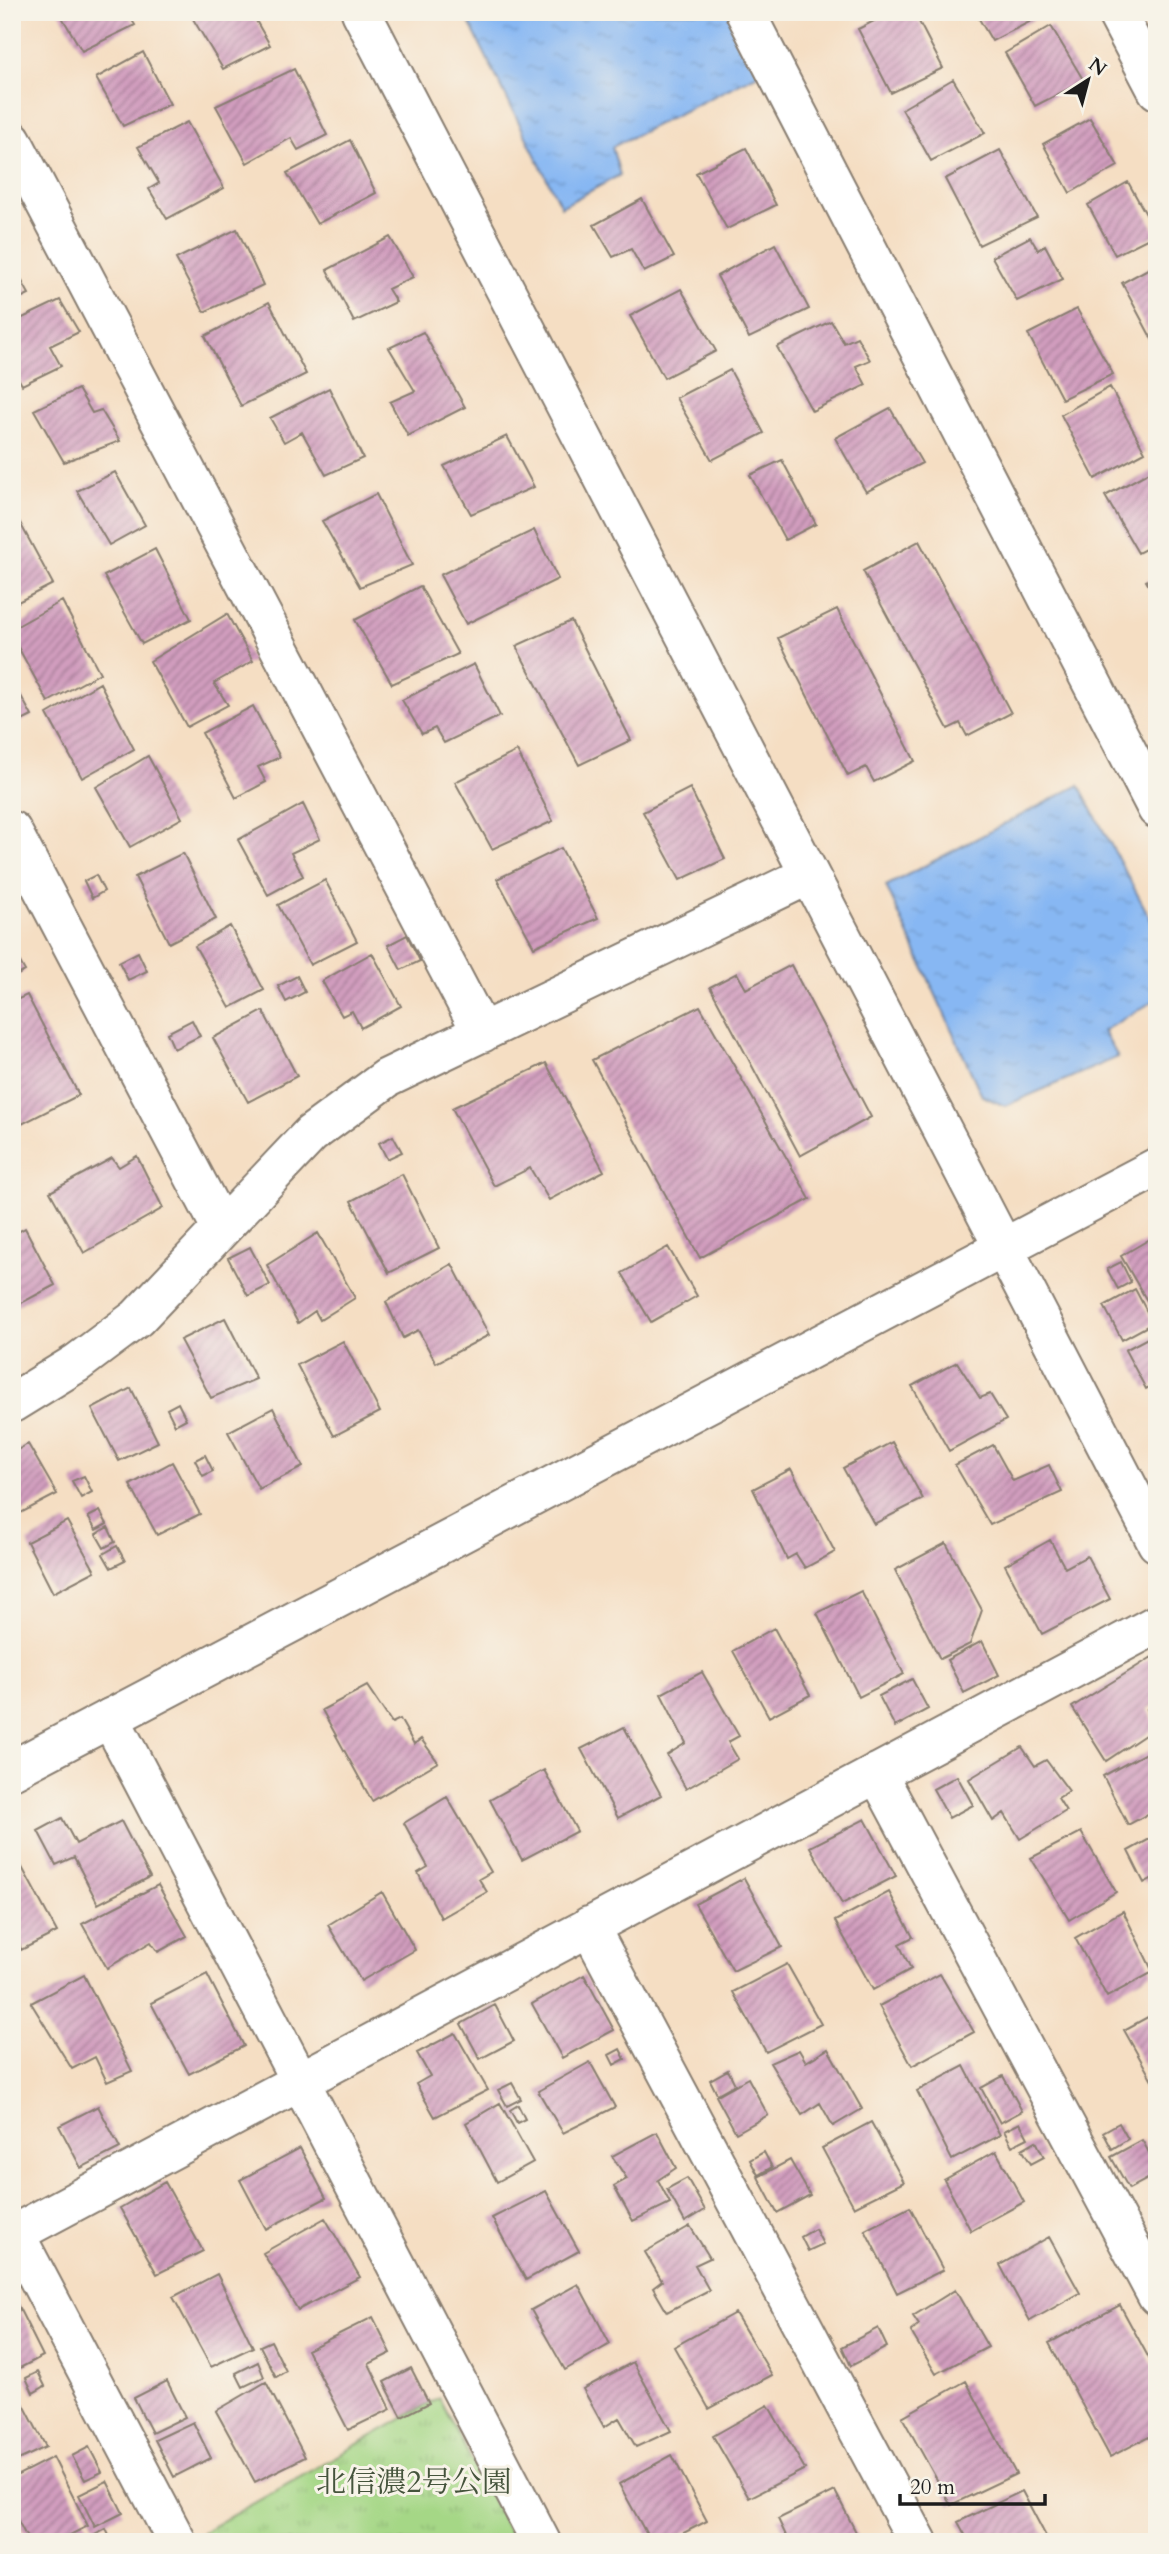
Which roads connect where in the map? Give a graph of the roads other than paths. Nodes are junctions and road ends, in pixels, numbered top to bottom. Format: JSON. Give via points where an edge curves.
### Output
{"nodes":[{"id":1,"x":360,"y":12,"type":"edge"},
{"id":2,"x":745,"y":12,"type":"edge"},
{"id":3,"x":1116,"y":12,"type":"edge"},
{"id":4,"x":1157,"y":90,"type":"edge"},
{"id":5,"x":12,"y":140,"type":"edge"},
{"id":6,"x":1155,"y":801,"type":"edge"},
{"id":7,"x":12,"y":831,"type":"edge"},
{"id":8,"x":809,"y":875,"type":"junction"},
{"id":9,"x":481,"y":1033,"type":"junction"},
{"id":10,"x":1157,"y":1167,"type":"edge"},
{"id":11,"x":221,"y":1228,"type":"junction"},
{"id":12,"x":1003,"y":1247,"type":"junction"},
{"id":13,"x":12,"y":1403,"type":"edge"},
{"id":14,"x":1157,"y":1543,"type":"edge"},
{"id":15,"x":1157,"y":1624,"type":"edge"},
{"id":16,"x":110,"y":1718,"type":"junction"},
{"id":17,"x":12,"y":1770,"type":"edge"},
{"id":18,"x":877,"y":1773,"type":"junction"},
{"id":19,"x":589,"y":1926,"type":"junction"},
{"id":20,"x":300,"y":2080,"type":"junction"},
{"id":21,"x":13,"y":2235,"type":"edge"},
{"id":22,"x":1157,"y":2295,"type":"edge"},
{"id":23,"x":177,"y":2542,"type":"edge"},
{"id":24,"x":541,"y":2542,"type":"edge"},
{"id":25,"x":918,"y":2542,"type":"edge"}],
"edges":[{"from":1,"to":8,"type":"street"},
{"from":2,"to":6,"type":"street"},
{"from":3,"to":4,"type":"street"},
{"from":5,"to":9,"type":"street"},
{"from":7,"to":11,"type":"street"},
{"from":8,"to":9,"type":"street"},
{"from":8,"to":12,"type":"street"},
{"from":9,"to":11,"type":"street","via":[[387,1078],[322,1126]]},
{"from":10,"to":12,"type":"street"},
{"from":11,"to":13,"type":"street","via":[[137,1318]]},
{"from":12,"to":14,"type":"street"},
{"from":12,"to":16,"type":"street"},
{"from":15,"to":18,"type":"street"},
{"from":16,"to":17,"type":"street"},
{"from":16,"to":20,"type":"street"},
{"from":18,"to":19,"type":"street"},
{"from":18,"to":22,"type":"street"},
{"from":19,"to":20,"type":"street"},
{"from":19,"to":25,"type":"street"},
{"from":20,"to":21,"type":"street"},
{"from":20,"to":24,"type":"street"},
{"from":21,"to":23,"type":"street"}]}
